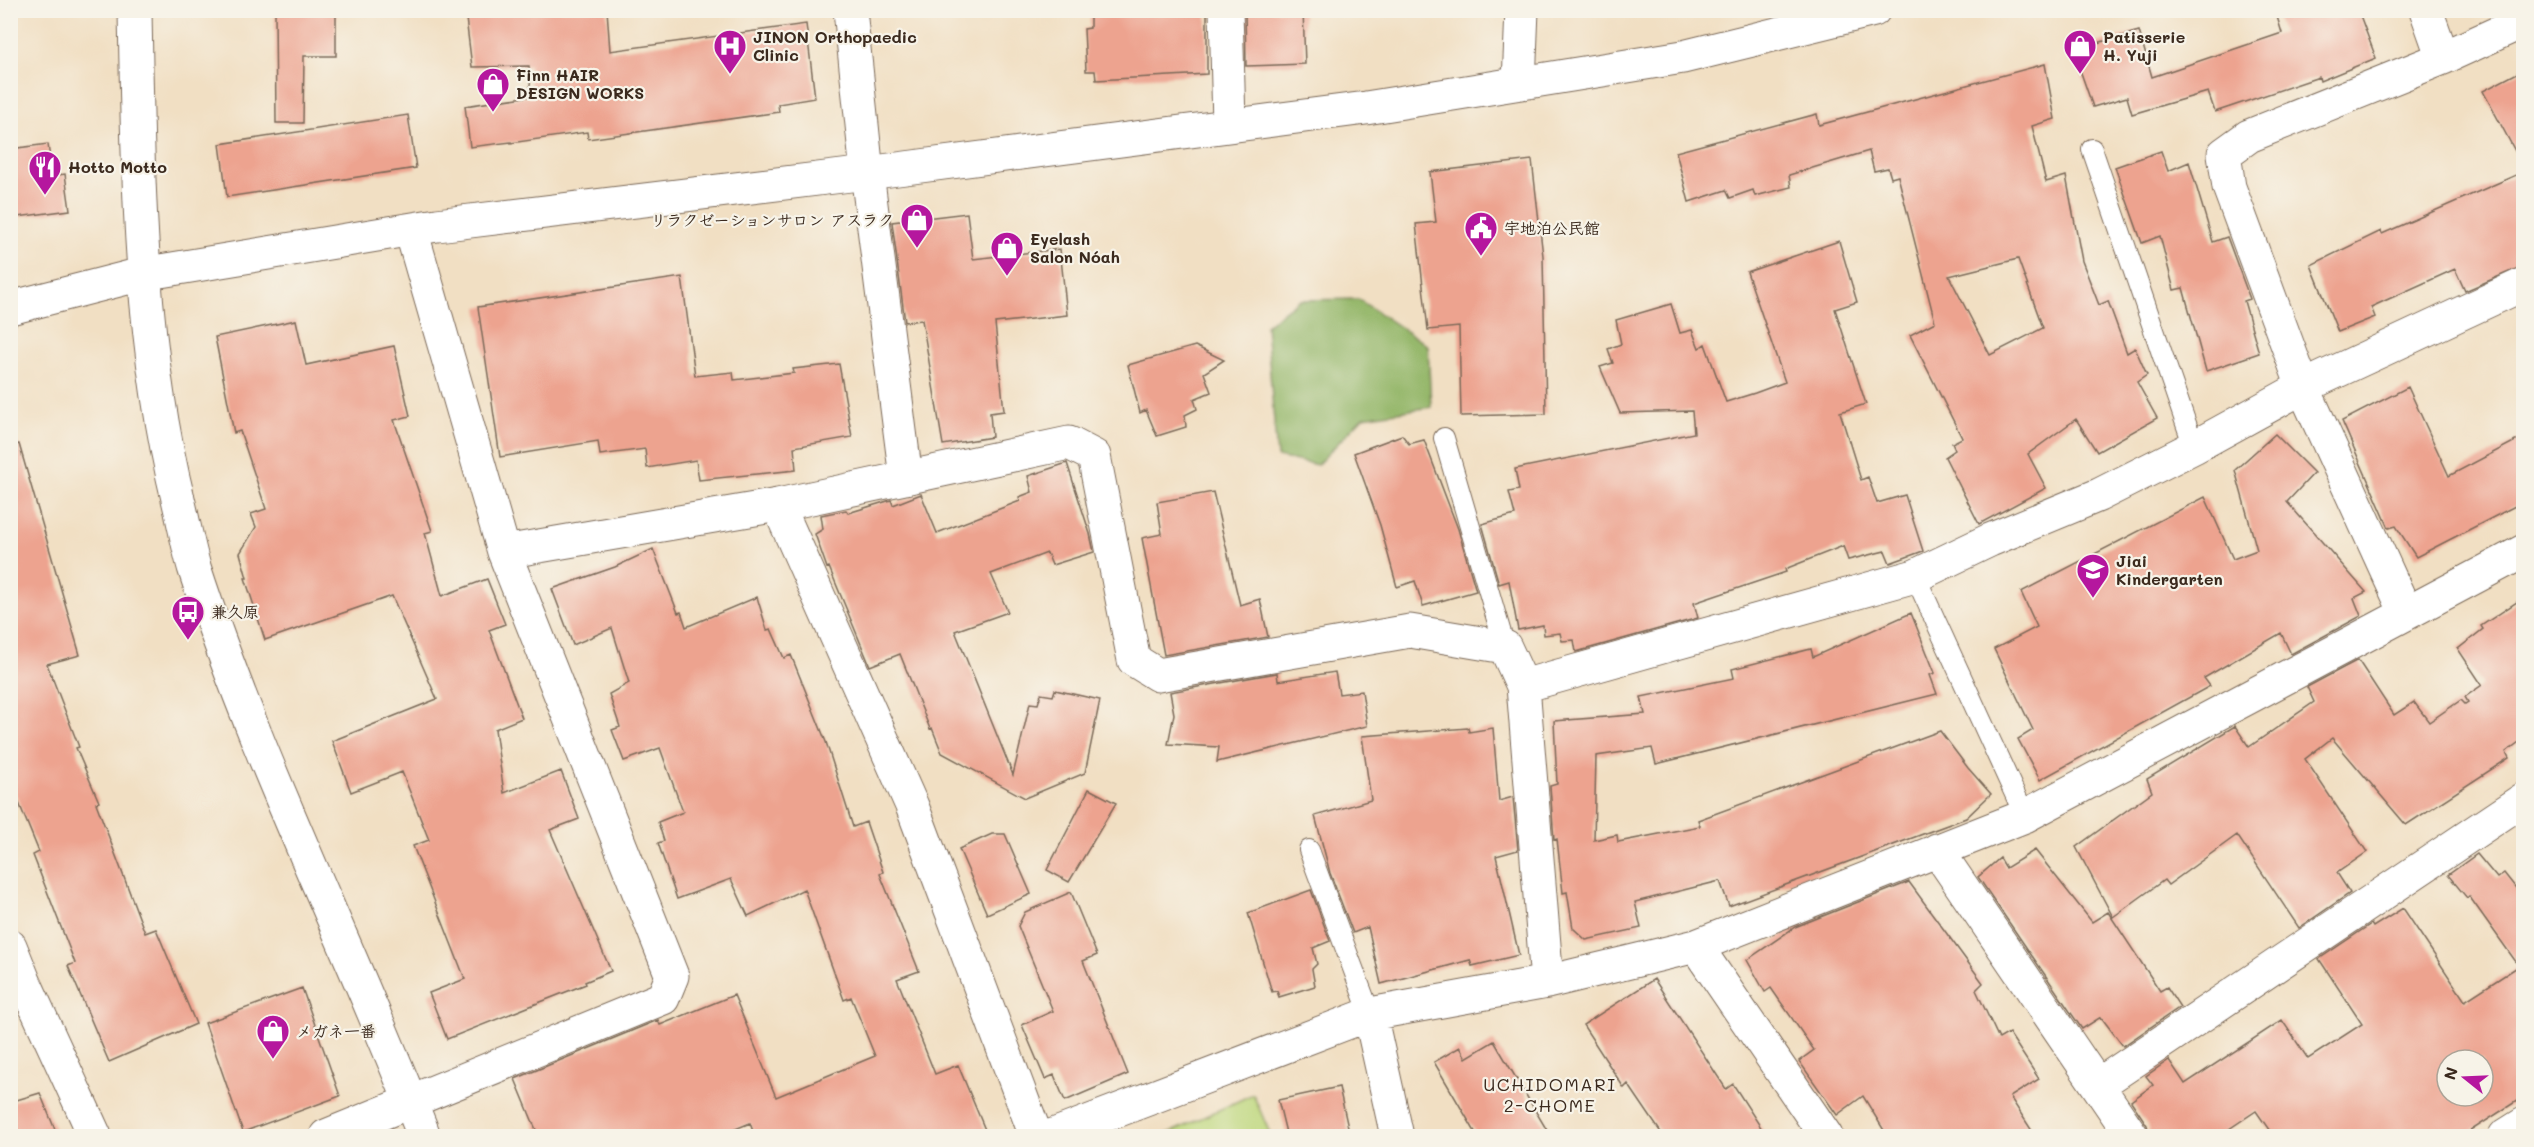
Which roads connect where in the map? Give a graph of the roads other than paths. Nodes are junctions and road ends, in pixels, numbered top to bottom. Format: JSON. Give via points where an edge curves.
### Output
{"nodes":[{"id":1,"x":135,"y":10,"type":"edge"},
{"id":2,"x":850,"y":10,"type":"edge"},
{"id":3,"x":1226,"y":10,"type":"edge"},
{"id":4,"x":1522,"y":10,"type":"edge"},
{"id":5,"x":1874,"y":10,"type":"edge"},
{"id":6,"x":2426,"y":10,"type":"edge"},
{"id":7,"x":2523,"y":21,"type":"edge"},
{"id":8,"x":2443,"y":58,"type":"junction"},
{"id":9,"x":1519,"y":83,"type":"junction"},
{"id":10,"x":1229,"y":124,"type":"junction"},
{"id":11,"x":2092,"y":149,"type":"dead end"},
{"id":12,"x":867,"y":173,"type":"junction"},
{"id":13,"x":411,"y":230,"type":"junction"},
{"id":14,"x":142,"y":274,"type":"junction"},
{"id":15,"x":2523,"y":284,"type":"edge"},
{"id":16,"x":10,"y":308,"type":"edge"},
{"id":17,"x":2303,"y":387,"type":"junction"},
{"id":18,"x":1444,"y":438,"type":"dead end"},
{"id":19,"x":2194,"y":447,"type":"junction"},
{"id":20,"x":906,"y":478,"type":"junction"},
{"id":21,"x":778,"y":505,"type":"junction"},
{"id":22,"x":2523,"y":551,"type":"edge"},
{"id":23,"x":504,"y":552,"type":"junction"},
{"id":24,"x":1916,"y":576,"type":"junction"},
{"id":25,"x":2406,"y":613,"type":"junction"},
{"id":26,"x":1505,"y":647,"type":"junction"},
{"id":27,"x":1524,"y":686,"type":"junction"},
{"id":28,"x":2523,"y":799,"type":"edge"},
{"id":29,"x":2025,"y":816,"type":"junction"},
{"id":30,"x":1308,"y":850,"type":"dead end"},
{"id":31,"x":1937,"y":850,"type":"junction"},
{"id":32,"x":10,"y":945,"type":"edge"},
{"id":33,"x":1696,"y":946,"type":"junction"},
{"id":34,"x":1547,"y":982,"type":"junction"},
{"id":35,"x":17,"y":984,"type":"edge"},
{"id":36,"x":1370,"y":1014,"type":"junction"},
{"id":37,"x":2098,"y":1085,"type":"junction"},
{"id":38,"x":410,"y":1101,"type":"junction"},
{"id":39,"x":2523,"y":1125,"type":"edge"},
{"id":40,"x":94,"y":1137,"type":"edge"},
{"id":41,"x":326,"y":1137,"type":"edge"},
{"id":42,"x":424,"y":1137,"type":"edge"},
{"id":43,"x":1036,"y":1137,"type":"edge"},
{"id":44,"x":1052,"y":1137,"type":"edge"},
{"id":45,"x":1397,"y":1137,"type":"edge"},
{"id":46,"x":1826,"y":1137,"type":"edge"},
{"id":47,"x":2132,"y":1137,"type":"edge"},
{"id":48,"x":2505,"y":1137,"type":"edge"}],
"edges":[{"from":1,"to":14,"type":"street"},
{"from":2,"to":12,"type":"street"},
{"from":3,"to":10,"type":"street"},
{"from":4,"to":9,"type":"street"},
{"from":5,"to":9,"type":"street","via":[[1683,57]]},
{"from":6,"to":8,"type":"street"},
{"from":7,"to":8,"type":"street"},
{"from":8,"to":17,"type":"street","via":[[2248,136],[2224,154],[2229,187]]},
{"from":9,"to":10,"type":"street","via":[[1366,108]]},
{"from":10,"to":12,"type":"street"},
{"from":11,"to":19,"type":"lane"},
{"from":12,"to":13,"type":"street"},
{"from":12,"to":20,"type":"street"},
{"from":13,"to":14,"type":"street"},
{"from":13,"to":23,"type":"street"},
{"from":14,"to":16,"type":"street"},
{"from":14,"to":38,"type":"street","via":[[151,362],[167,454],[194,565],[254,731]]},
{"from":15,"to":17,"type":"street"},
{"from":17,"to":19,"type":"street"},
{"from":17,"to":25,"type":"street"},
{"from":18,"to":26,"type":"lane"},
{"from":19,"to":24,"type":"street","via":[[2099,495]]},
{"from":20,"to":21,"type":"street"},
{"from":20,"to":26,"type":"street","via":[[1069,443],[1094,456],[1134,660],[1158,675],[1410,631]]},
{"from":21,"to":23,"type":"street"},
{"from":21,"to":43,"type":"street","via":[[912,806]]},
{"from":22,"to":25,"type":"street"},
{"from":23,"to":38,"type":"street","via":[[672,976],[663,998]]},
{"from":24,"to":27,"type":"street"},
{"from":24,"to":29,"type":"lane"},
{"from":25,"to":29,"type":"street"},
{"from":26,"to":27,"type":"street"},
{"from":27,"to":34,"type":"street"},
{"from":28,"to":37,"type":"street"},
{"from":29,"to":31,"type":"street"},
{"from":30,"to":36,"type":"lane"},
{"from":31,"to":33,"type":"street"},
{"from":31,"to":37,"type":"street"},
{"from":32,"to":35,"type":"street"},
{"from":33,"to":34,"type":"street"},
{"from":33,"to":46,"type":"street"},
{"from":34,"to":36,"type":"street"},
{"from":35,"to":40,"type":"street"},
{"from":36,"to":44,"type":"street"},
{"from":36,"to":45,"type":"street"},
{"from":37,"to":47,"type":"street"},
{"from":38,"to":41,"type":"street"},
{"from":38,"to":42,"type":"street"},
{"from":39,"to":48,"type":"street"}]}
